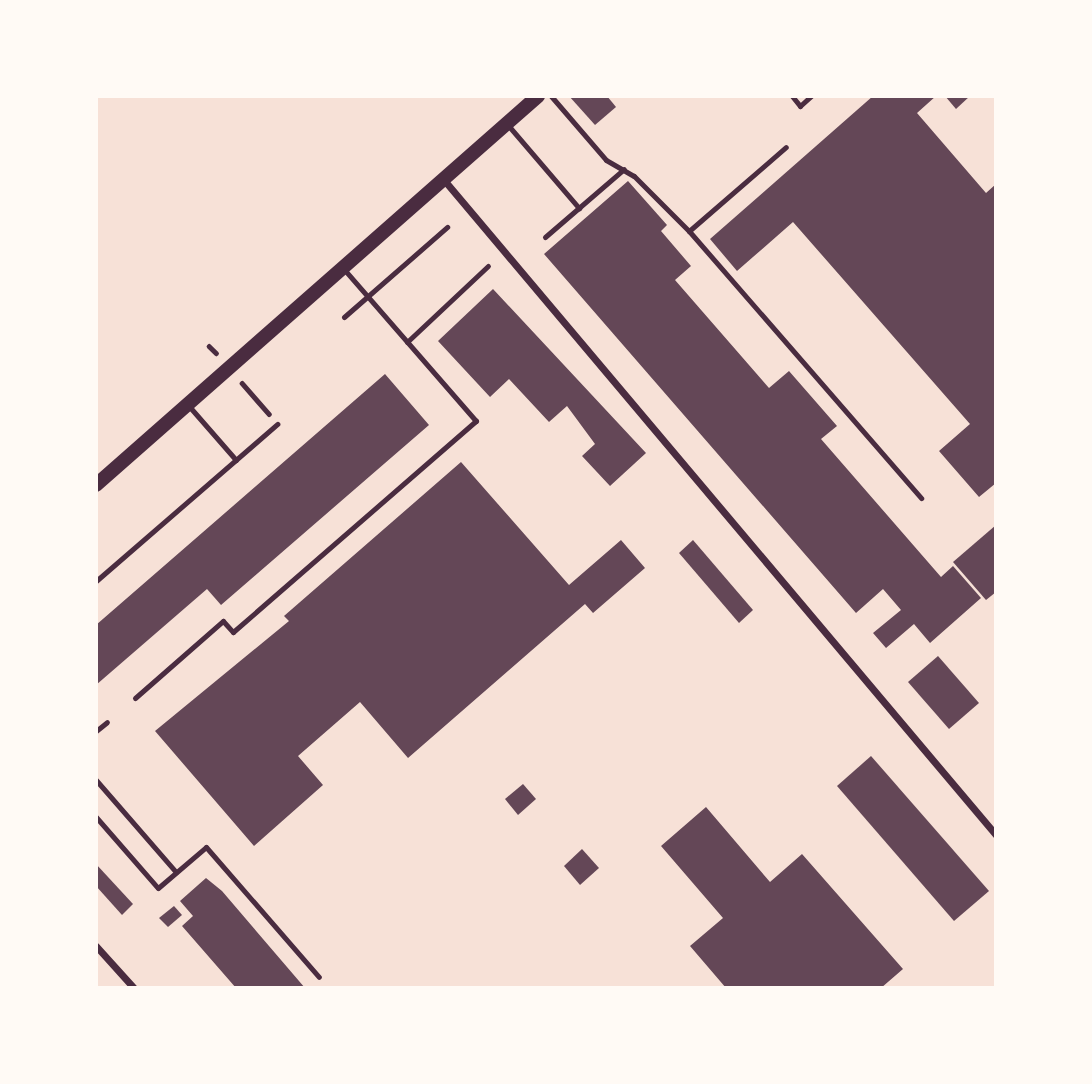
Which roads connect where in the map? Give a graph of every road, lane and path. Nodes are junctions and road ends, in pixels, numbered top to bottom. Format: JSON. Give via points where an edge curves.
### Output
{"nodes":[{"id":1,"x":538,"y":96,"type":"edge"},
{"id":2,"x":551,"y":96,"type":"edge"},
{"id":3,"x":792,"y":96,"type":"edge"},
{"id":4,"x":811,"y":96,"type":"edge"},
{"id":5,"x":507,"y":124,"type":"junction"},
{"id":6,"x":786,"y":147,"type":"dead end"},
{"id":7,"x":624,"y":169,"type":"junction"},
{"id":8,"x":443,"y":180,"type":"junction"},
{"id":9,"x":579,"y":208,"type":"junction"},
{"id":10,"x":447,"y":227,"type":"dead end"},
{"id":11,"x":689,"y":231,"type":"junction"},
{"id":12,"x":545,"y":237,"type":"dead end"},
{"id":13,"x":488,"y":266,"type":"dead end"},
{"id":14,"x":343,"y":268,"type":"junction"},
{"id":15,"x":368,"y":296,"type":"junction"},
{"id":16,"x":344,"y":317,"type":"dead end"},
{"id":17,"x":407,"y":342,"type":"junction"},
{"id":18,"x":209,"y":346,"type":"dead end"},
{"id":19,"x":216,"y":353,"type":"dead end"},
{"id":20,"x":242,"y":383,"type":"dead end"},
{"id":21,"x":188,"y":405,"type":"junction"},
{"id":22,"x":277,"y":424,"type":"joint"},
{"id":23,"x":236,"y":460,"type":"junction"},
{"id":24,"x":96,"y":485,"type":"edge"},
{"id":25,"x":921,"y":498,"type":"dead end"},
{"id":26,"x":96,"y":581,"type":"edge"},
{"id":27,"x":135,"y":698,"type":"dead end"},
{"id":28,"x":107,"y":722,"type":"dead end"},
{"id":29,"x":96,"y":731,"type":"edge"},
{"id":30,"x":96,"y":780,"type":"edge"},
{"id":31,"x":96,"y":817,"type":"edge"},
{"id":32,"x":996,"y":835,"type":"edge"},
{"id":33,"x":176,"y":872,"type":"junction"},
{"id":34,"x":96,"y":946,"type":"edge"},
{"id":35,"x":319,"y":977,"type":"dead end"},
{"id":36,"x":134,"y":988,"type":"edge"}],
"edges":[{"from":1,"to":5,"type":"main road"},
{"from":2,"to":7,"type":"lane","via":[[606,160]]},
{"from":3,"to":4,"type":"lane","via":[[800,106]]},
{"from":5,"to":8,"type":"main road"},
{"from":5,"to":9,"type":"lane"},
{"from":6,"to":11,"type":"lane"},
{"from":7,"to":9,"type":"lane"},
{"from":7,"to":11,"type":"lane"},
{"from":8,"to":14,"type":"main road"},
{"from":8,"to":32,"type":"street"},
{"from":9,"to":12,"type":"lane"},
{"from":10,"to":15,"type":"lane"},
{"from":11,"to":25,"type":"lane"},
{"from":13,"to":17,"type":"lane"},
{"from":14,"to":15,"type":"lane"},
{"from":14,"to":21,"type":"main road"},
{"from":15,"to":16,"type":"lane"},
{"from":15,"to":17,"type":"lane"},
{"from":17,"to":27,"type":"lane","via":[[476,421],[233,632],[223,621]]},
{"from":18,"to":19,"type":"path"},
{"from":20,"to":22,"type":"path"},
{"from":21,"to":23,"type":"lane"},
{"from":21,"to":24,"type":"main road"},
{"from":22,"to":23,"type":"lane"},
{"from":23,"to":26,"type":"lane"},
{"from":28,"to":29,"type":"lane"},
{"from":30,"to":33,"type":"lane"},
{"from":31,"to":33,"type":"lane","via":[[158,888]]},
{"from":33,"to":35,"type":"lane","via":[[206,846]]},
{"from":34,"to":36,"type":"street"}]}
